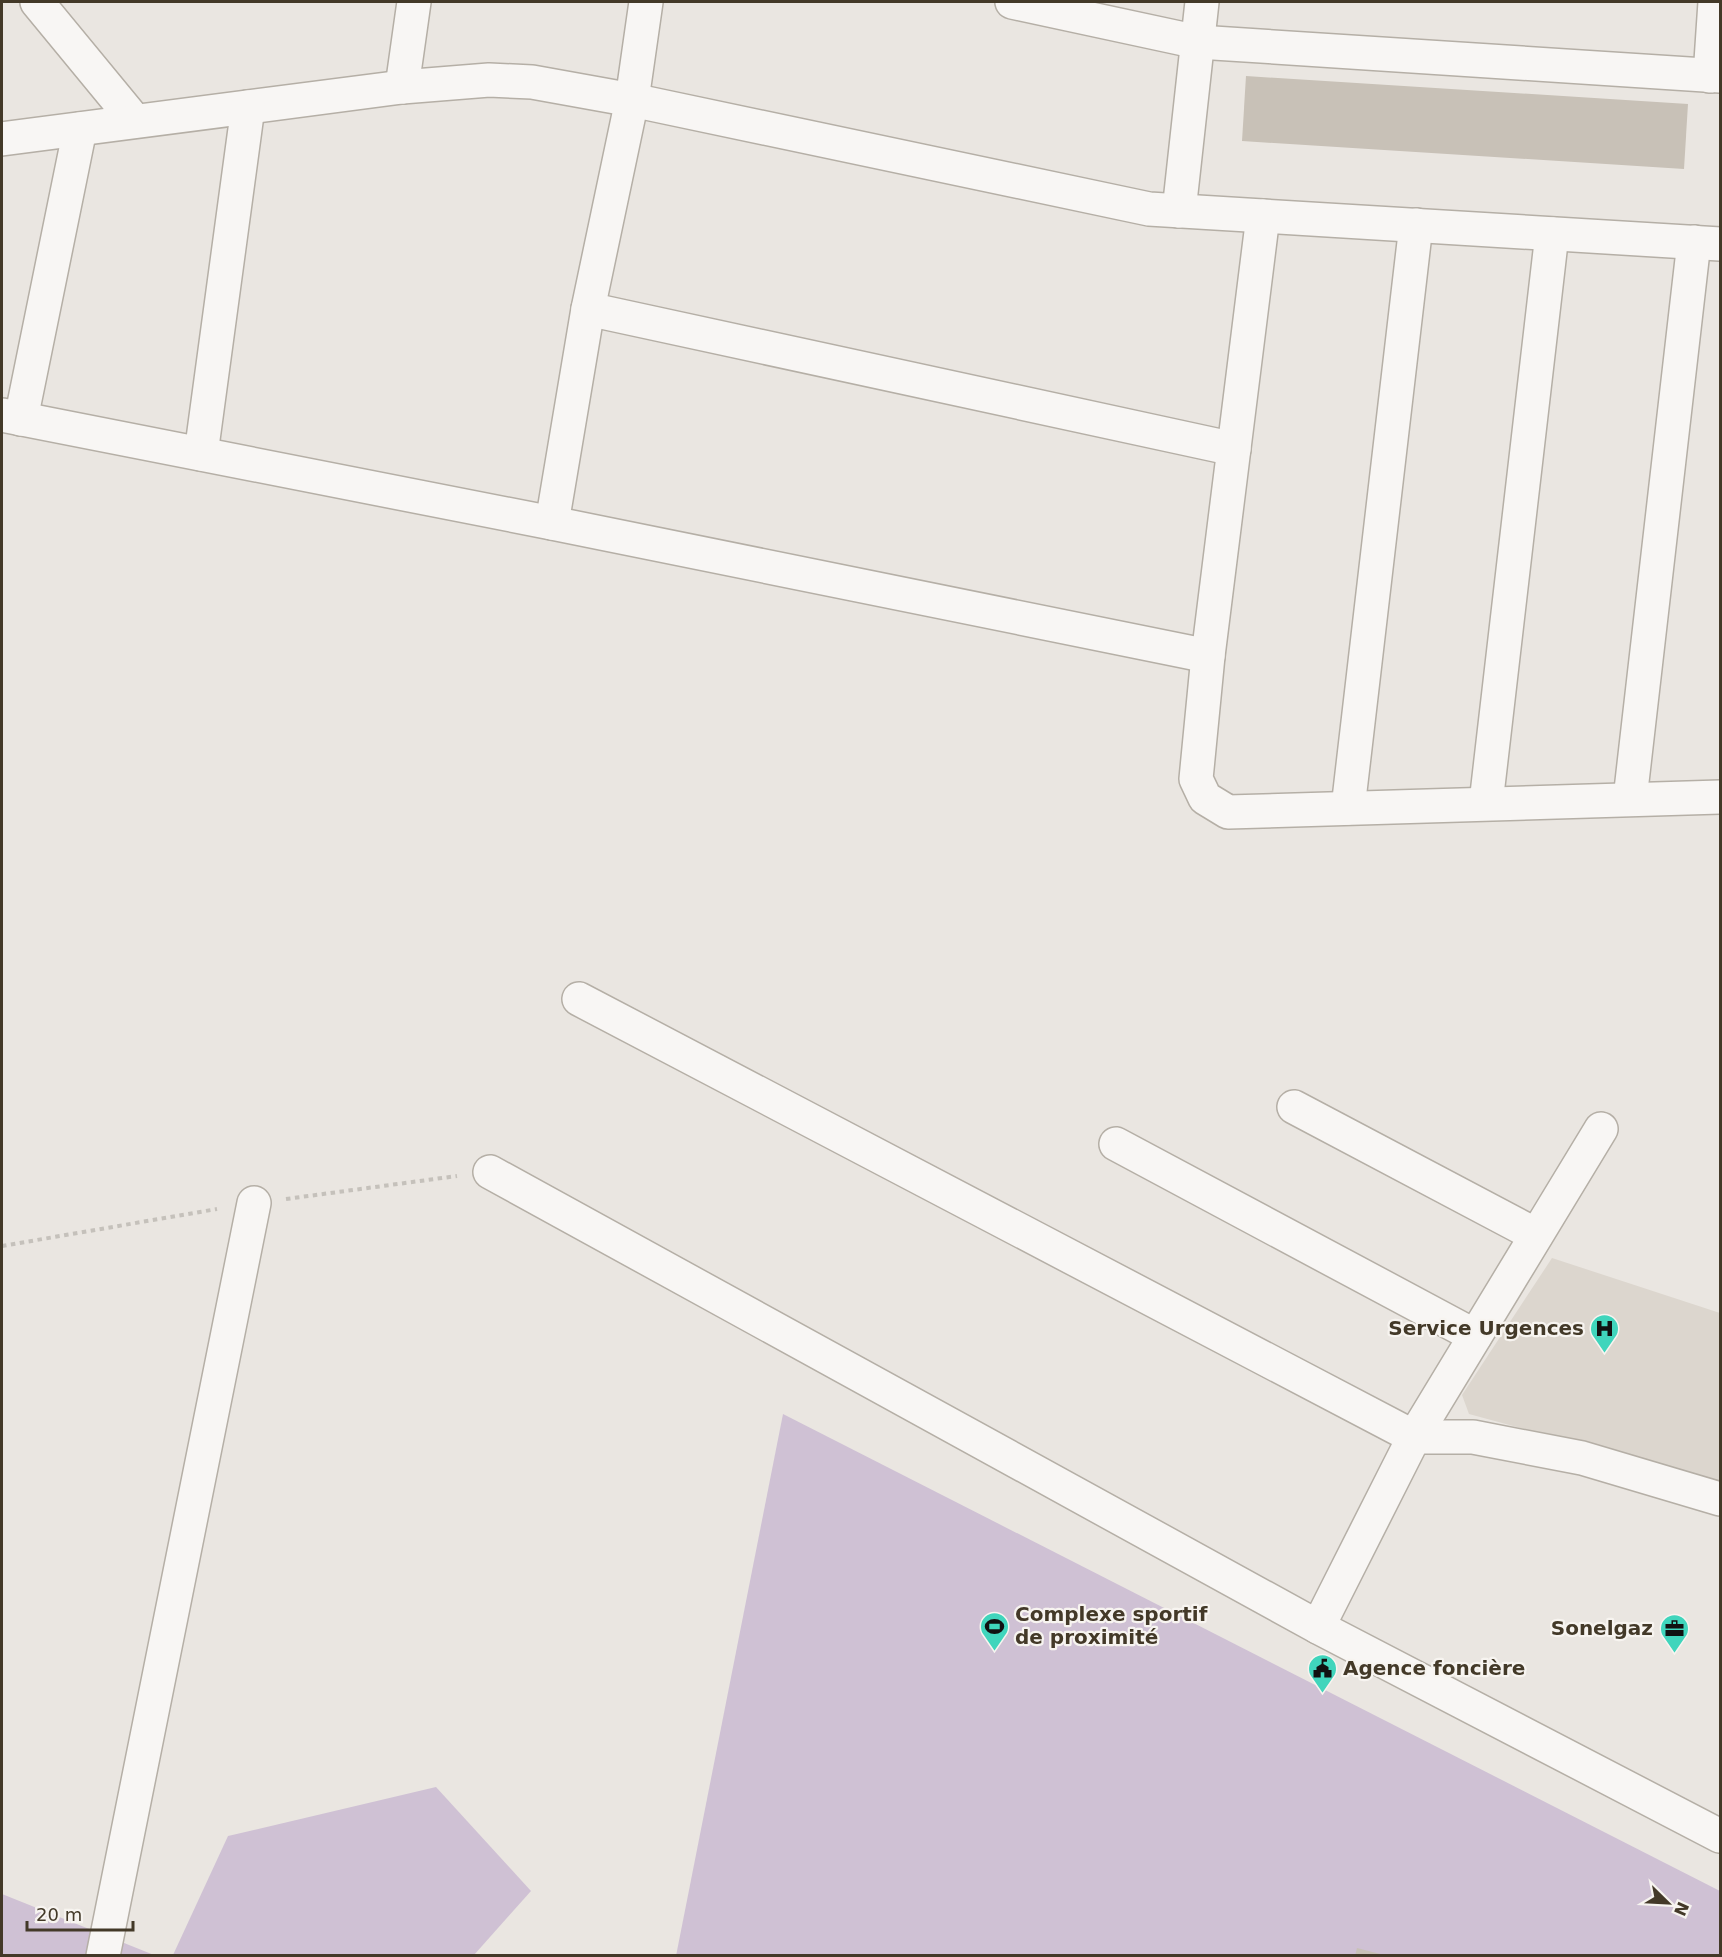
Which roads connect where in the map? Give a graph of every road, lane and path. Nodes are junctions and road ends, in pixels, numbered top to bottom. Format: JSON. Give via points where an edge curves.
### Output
{"nodes":[{"id":1,"x":37,"y":2,"type":"edge"},
{"id":2,"x":414,"y":2,"type":"edge"},
{"id":3,"x":646,"y":2,"type":"edge"},
{"id":4,"x":1012,"y":2,"type":"edge"},
{"id":5,"x":1202,"y":2,"type":"edge"},
{"id":6,"x":1715,"y":2,"type":"edge"},
{"id":7,"x":1198,"y":42,"type":"junction"},
{"id":8,"x":1715,"y":76,"type":"edge"},
{"id":9,"x":402,"y":87,"type":"junction"},
{"id":10,"x":632,"y":100,"type":"junction"},
{"id":11,"x":248,"y":106,"type":"junction"},
{"id":12,"x":135,"y":121,"type":"junction"},
{"id":13,"x":80,"y":129,"type":"junction"},
{"id":14,"x":2,"y":139,"type":"edge"},
{"id":15,"x":1179,"y":211,"type":"junction"},
{"id":16,"x":1263,"y":216,"type":"junction"},
{"id":17,"x":1416,"y":225,"type":"junction"},
{"id":18,"x":1552,"y":234,"type":"junction"},
{"id":19,"x":1707,"y":243,"type":"edge"},
{"id":20,"x":588,"y":309,"type":"junction"},
{"id":21,"x":11,"y":417,"type":"edge"},
{"id":22,"x":1234,"y":449,"type":"junction"},
{"id":23,"x":201,"y":454,"type":"junction"},
{"id":24,"x":552,"y":523,"type":"junction"},
{"id":25,"x":1208,"y":656,"type":"junction"},
{"id":26,"x":1720,"y":796,"type":"edge"},
{"id":27,"x":1630,"y":799,"type":"junction"},
{"id":28,"x":1486,"y":803,"type":"junction"},
{"id":29,"x":1348,"y":808,"type":"junction"},
{"id":30,"x":579,"y":999,"type":"dead end"},
{"id":31,"x":1294,"y":1107,"type":"dead end"},
{"id":32,"x":1601,"y":1129,"type":"dead end"},
{"id":33,"x":1116,"y":1144,"type":"dead end"},
{"id":34,"x":490,"y":1172,"type":"dead end"},
{"id":35,"x":255,"y":1203,"type":"dead end"},
{"id":36,"x":1536,"y":1235,"type":"junction"},
{"id":37,"x":1475,"y":1336,"type":"junction"},
{"id":38,"x":1414,"y":1437,"type":"junction"},
{"id":39,"x":1720,"y":1499,"type":"edge"},
{"id":40,"x":1318,"y":1627,"type":"junction"},
{"id":41,"x":1720,"y":1836,"type":"edge"},
{"id":42,"x":103,"y":1956,"type":"edge"}],
"edges":[{"from":1,"to":12,"type":"street"},
{"from":2,"to":9,"type":"street"},
{"from":3,"to":10,"type":"street"},
{"from":4,"to":7,"type":"street"},
{"from":5,"to":7,"type":"street"},
{"from":6,"to":8,"type":"street"},
{"from":7,"to":8,"type":"street"},
{"from":7,"to":15,"type":"street"},
{"from":9,"to":10,"type":"street","via":[[489,80],[532,82]]},
{"from":9,"to":11,"type":"street"},
{"from":10,"to":15,"type":"street","via":[[1149,209]]},
{"from":10,"to":20,"type":"street"},
{"from":11,"to":12,"type":"street"},
{"from":11,"to":23,"type":"street"},
{"from":12,"to":13,"type":"street"},
{"from":13,"to":14,"type":"street"},
{"from":13,"to":21,"type":"street"},
{"from":15,"to":16,"type":"street"},
{"from":16,"to":17,"type":"street"},
{"from":16,"to":22,"type":"street"},
{"from":17,"to":18,"type":"street"},
{"from":17,"to":29,"type":"street"},
{"from":18,"to":19,"type":"street"},
{"from":18,"to":28,"type":"street"},
{"from":19,"to":27,"type":"street"},
{"from":20,"to":22,"type":"street"},
{"from":20,"to":24,"type":"street"},
{"from":21,"to":23,"type":"street"},
{"from":22,"to":25,"type":"street"},
{"from":23,"to":24,"type":"street"},
{"from":24,"to":25,"type":"street"},
{"from":25,"to":29,"type":"street","via":[[1196,779],[1206,798],[1228,812]]},
{"from":26,"to":27,"type":"street"},
{"from":27,"to":28,"type":"street"},
{"from":28,"to":29,"type":"street"},
{"from":30,"to":38,"type":"street"},
{"from":31,"to":36,"type":"street"},
{"from":32,"to":36,"type":"street"},
{"from":33,"to":37,"type":"street"},
{"from":34,"to":40,"type":"street"},
{"from":35,"to":42,"type":"street"},
{"from":36,"to":37,"type":"street"},
{"from":37,"to":38,"type":"street"},
{"from":38,"to":39,"type":"street","via":[[1473,1437],[1582,1458]]},
{"from":38,"to":40,"type":"street"},
{"from":40,"to":41,"type":"street"}]}
